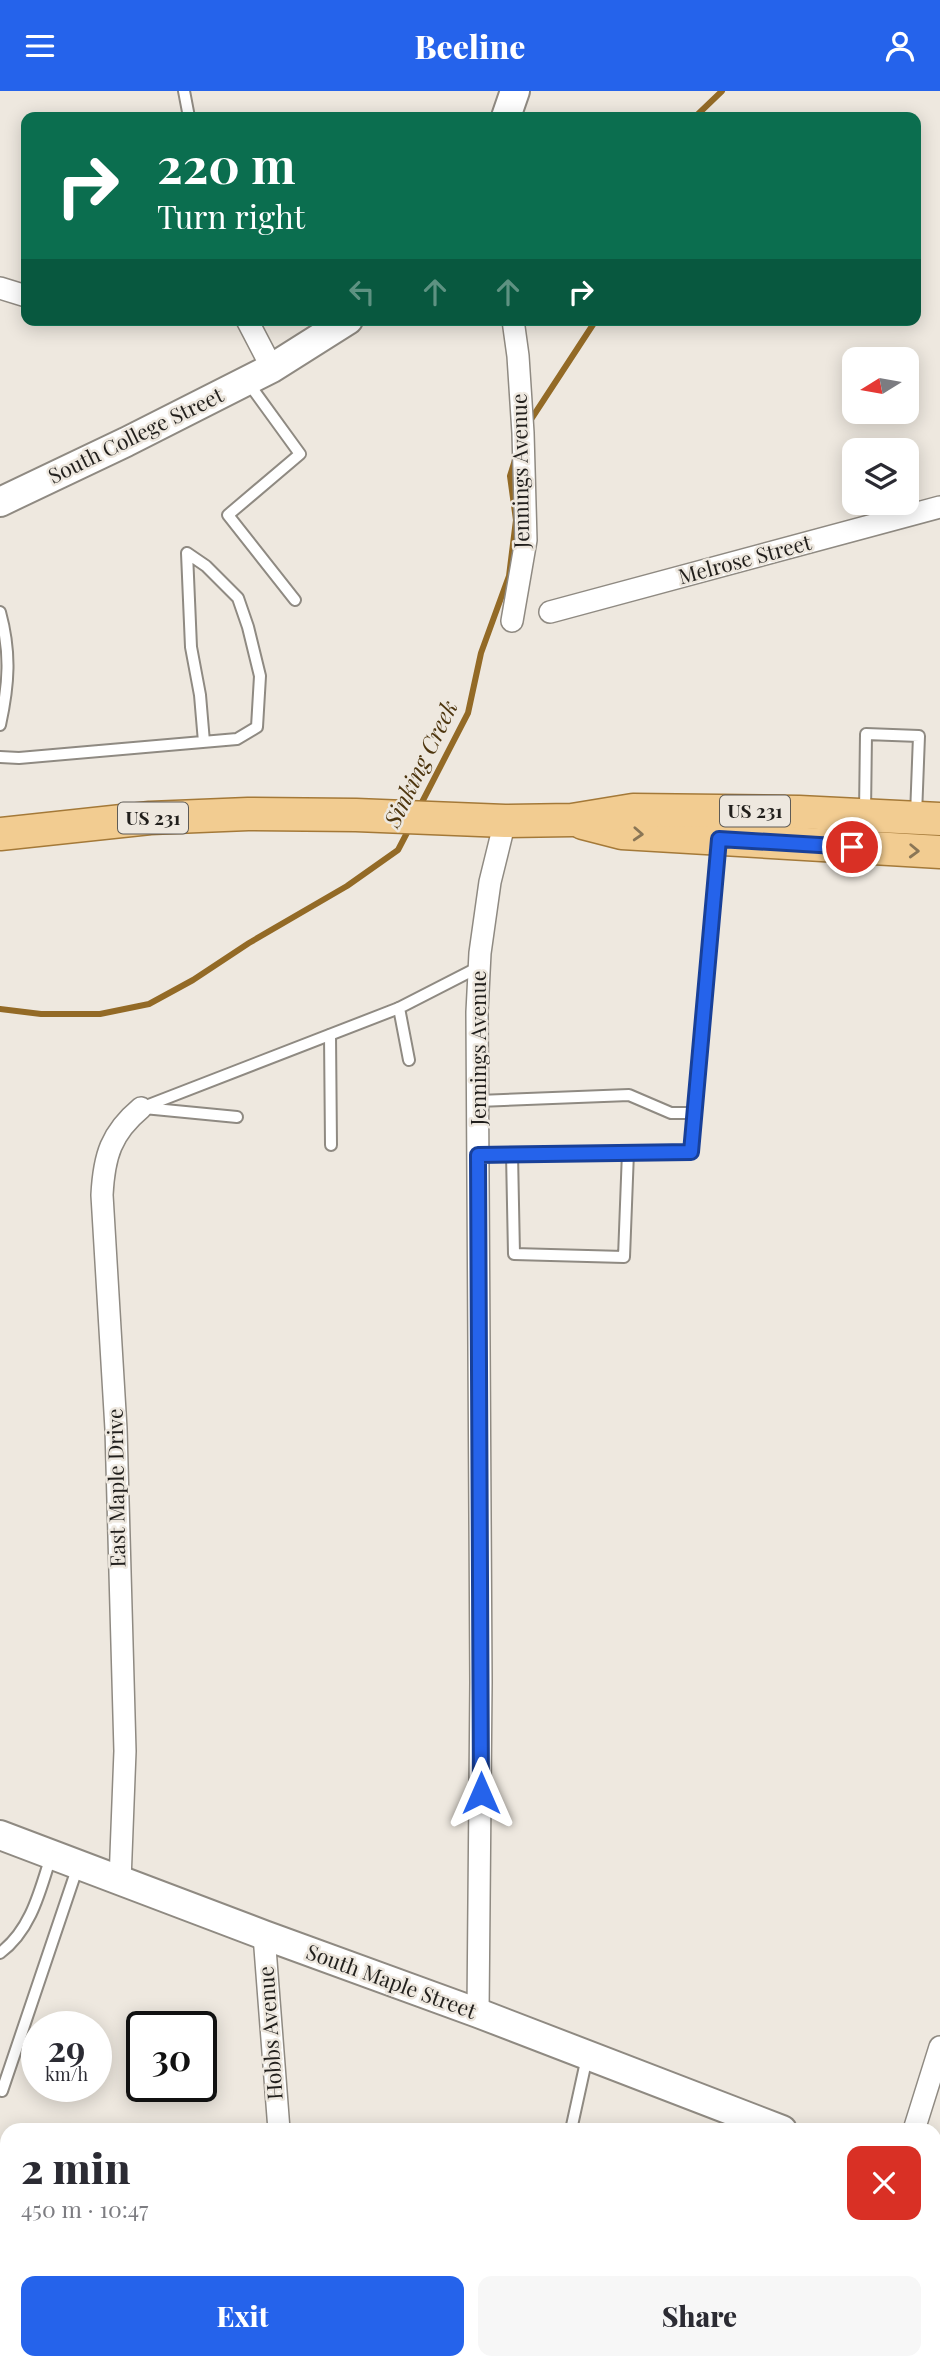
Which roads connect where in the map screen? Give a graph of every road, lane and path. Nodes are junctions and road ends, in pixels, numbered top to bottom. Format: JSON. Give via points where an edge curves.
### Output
{"nodes":[{"id":1,"x":184,"y":91,"type":"edge"},
{"id":2,"x":515,"y":91,"type":"edge"},
{"id":3,"x":188,"y":112,"type":"edge"},
{"id":4,"x":508,"y":112,"type":"edge"},
{"id":5,"x":0,"y":288,"type":"edge"},
{"id":6,"x":21,"y":294,"type":"edge"},
{"id":7,"x":250,"y":326,"type":"edge"},
{"id":8,"x":338,"y":326,"type":"edge"},
{"id":9,"x":514,"y":326,"type":"edge"},
{"id":10,"x":272,"y":368,"type":"junction"},
{"id":11,"x":247,"y":381,"type":"junction"},
{"id":12,"x":0,"y":502,"type":"edge"},
{"id":13,"x":940,"y":507,"type":"edge"},
{"id":14,"x":295,"y":600,"type":"dead end"},
{"id":15,"x":0,"y":612,"type":"edge"},
{"id":16,"x":550,"y":612,"type":"dead end"},
{"id":17,"x":512,"y":621,"type":"dead end"},
{"id":18,"x":3,"y":636,"type":"edge"},
{"id":19,"x":0,"y":725,"type":"edge"},
{"id":20,"x":204,"y":743,"type":"junction"},
{"id":21,"x":0,"y":757,"type":"edge"},
{"id":22,"x":865,"y":815,"type":"junction"},
{"id":23,"x":928,"y":818,"type":"edge"},
{"id":24,"x":572,"y":820,"type":"junction"},
{"id":25,"x":505,"y":821,"type":"junction"},
{"id":26,"x":0,"y":834,"type":"edge"},
{"id":27,"x":719,"y":839,"type":"junction"},
{"id":28,"x":940,"y":852,"type":"edge"},
{"id":29,"x":479,"y":967,"type":"junction"},
{"id":30,"x":399,"y":1008,"type":"junction"},
{"id":31,"x":330,"y":1035,"type":"junction"},
{"id":32,"x":409,"y":1060,"type":"dead end"},
{"id":33,"x":478,"y":1101,"type":"junction"},
{"id":34,"x":141,"y":1108,"type":"junction"},
{"id":35,"x":694,"y":1113,"type":"junction"},
{"id":36,"x":237,"y":1117,"type":"dead end"},
{"id":37,"x":331,"y":1145,"type":"dead end"},
{"id":38,"x":628,"y":1153,"type":"junction"},
{"id":39,"x":512,"y":1154,"type":"junction"},
{"id":40,"x":478,"y":1155,"type":"junction"},
{"id":41,"x":0,"y":1835,"type":"edge"},
{"id":42,"x":51,"y":1856,"type":"junction"},
{"id":43,"x":78,"y":1866,"type":"junction"},
{"id":44,"x":120,"y":1881,"type":"junction"},
{"id":45,"x":264,"y":1935,"type":"junction"},
{"id":46,"x":0,"y":1953,"type":"edge"},
{"id":47,"x":478,"y":2013,"type":"junction"},
{"id":48,"x":940,"y":2047,"type":"edge"},
{"id":49,"x":587,"y":2056,"type":"junction"},
{"id":50,"x":2,"y":2091,"type":"dead end"},
{"id":51,"x":278,"y":2123,"type":"edge"},
{"id":52,"x":573,"y":2123,"type":"edge"},
{"id":53,"x":764,"y":2123,"type":"edge"},
{"id":54,"x":916,"y":2123,"type":"edge"}],
"edges":[{"from":1,"to":3,"type":"lane"},
{"from":2,"to":4,"type":"street"},
{"from":5,"to":6,"type":"street"},
{"from":7,"to":10,"type":"street"},
{"from":8,"to":10,"type":"street","name":"South College Street"},
{"from":9,"to":17,"type":"street","name":"Jennings Avenue","via":[[526,540]]},
{"from":10,"to":11,"type":"street","name":"South College Street"},
{"from":11,"to":12,"type":"street","name":"South College Street"},
{"from":11,"to":14,"type":"lane","via":[[300,454],[228,515]]},
{"from":13,"to":16,"type":"street","name":"Melrose Street"},
{"from":15,"to":18,"type":"lane"},
{"from":18,"to":19,"type":"lane","via":[[8,670]]},
{"from":20,"to":20,"type":"lane","via":[[237,739],[257,727],[260,677],[238,598],[187,553],[191,647]]},
{"from":20,"to":21,"type":"lane"},
{"from":22,"to":23,"type":"main road","number":"US 231"},
{"from":22,"to":23,"type":"lane","via":[[866,734],[919,736]]},
{"from":22,"to":24,"type":"main road","number":"US 231","via":[[633,810]]},
{"from":24,"to":25,"type":"main road","number":"US 231"},
{"from":24,"to":27,"type":"main road","number":"US 231","one_way":true,"via":[[622,834]]},
{"from":25,"to":26,"type":"main road","number":"US 231","via":[[306,814],[150,818]]},
{"from":25,"to":29,"type":"street","name":"Jennings Avenue","via":[[490,882]]},
{"from":27,"to":28,"type":"main road","number":"US 231","one_way":true},
{"from":27,"to":35,"type":"lane"},
{"from":29,"to":30,"type":"lane"},
{"from":29,"to":33,"type":"street","name":"Jennings Avenue"},
{"from":30,"to":31,"type":"lane"},
{"from":30,"to":32,"type":"lane"},
{"from":31,"to":34,"type":"lane"},
{"from":31,"to":37,"type":"lane"},
{"from":33,"to":35,"type":"lane","via":[[629,1095],[671,1113]]},
{"from":33,"to":40,"type":"street","name":"Jennings Avenue"},
{"from":34,"to":36,"type":"lane"},
{"from":34,"to":44,"type":"street","name":"East Maple Drive","via":[[125,1121],[108,1152],[102,1195],[116,1429],[125,1751]]},
{"from":35,"to":38,"type":"lane","via":[[691,1152]]},
{"from":38,"to":39,"type":"lane"},
{"from":38,"to":39,"type":"lane","via":[[624,1257],[514,1254]]},
{"from":39,"to":40,"type":"lane"},
{"from":40,"to":47,"type":"street","name":"Jennings Avenue"},
{"from":41,"to":42,"type":"street","name":"South Maple Street"},
{"from":42,"to":43,"type":"street","name":"South Maple Street"},
{"from":42,"to":46,"type":"lane","via":[[32,1915]]},
{"from":43,"to":44,"type":"street","name":"South Maple Street"},
{"from":43,"to":50,"type":"lane"},
{"from":44,"to":45,"type":"street","name":"South Maple Street"},
{"from":45,"to":47,"type":"street","name":"South Maple Street"},
{"from":45,"to":51,"type":"street","name":"Hobbs Avenue"},
{"from":47,"to":49,"type":"street","name":"South Maple Street"},
{"from":48,"to":54,"type":"street"},
{"from":49,"to":52,"type":"lane"},
{"from":49,"to":53,"type":"street","name":"South Maple Street"}]}
